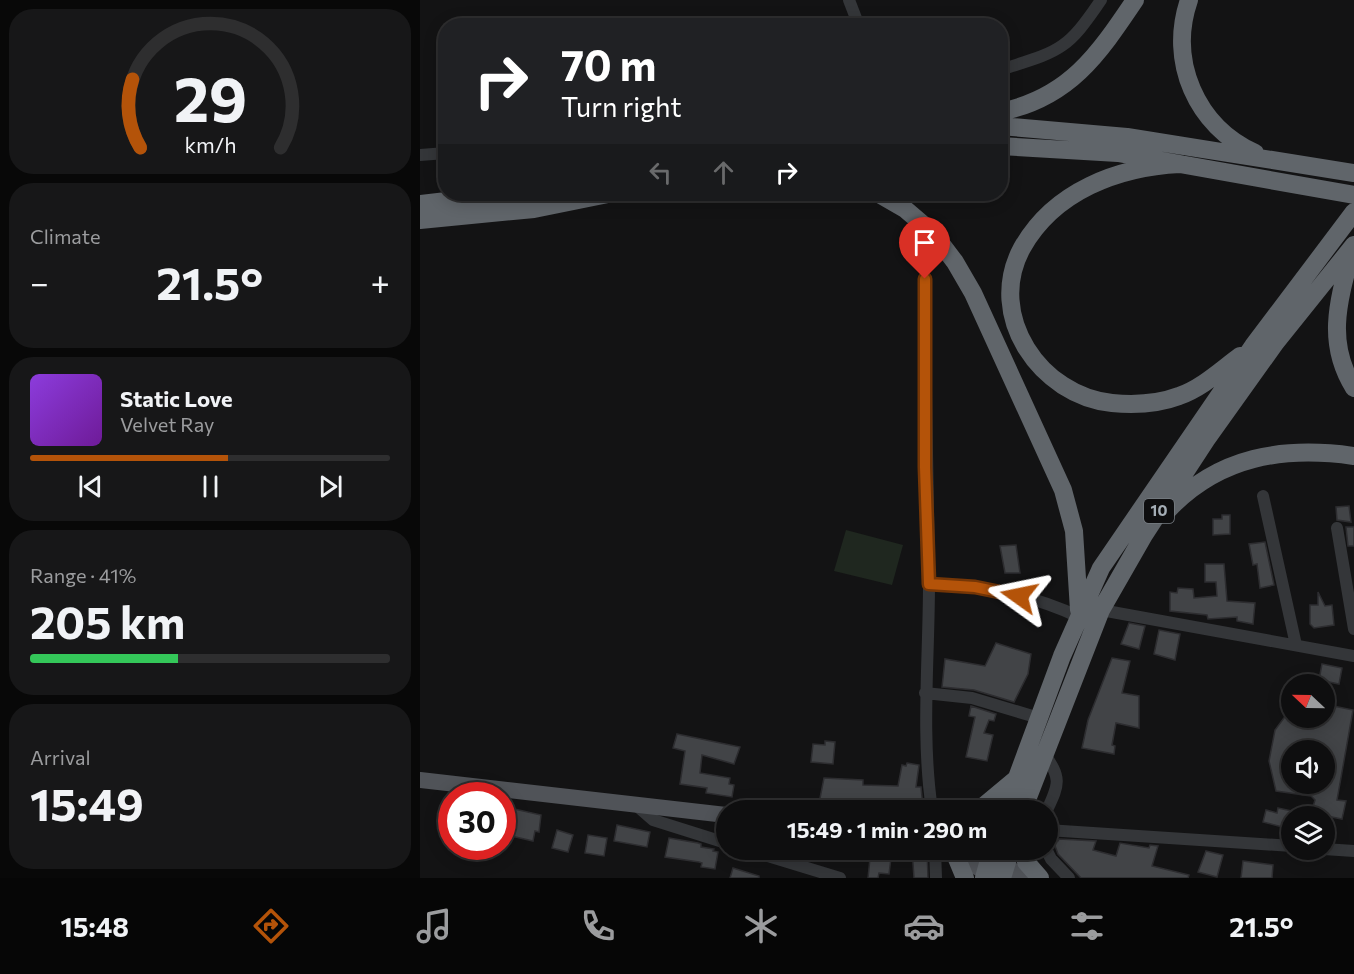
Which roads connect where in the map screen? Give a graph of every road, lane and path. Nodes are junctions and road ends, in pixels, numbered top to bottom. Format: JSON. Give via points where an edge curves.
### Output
{"nodes":[{"id":1,"x":849,"y":0,"type":"edge"},
{"id":2,"x":1101,"y":0,"type":"edge"},
{"id":3,"x":1135,"y":0,"type":"edge"},
{"id":4,"x":1189,"y":0,"type":"edge"},
{"id":5,"x":856,"y":18,"type":"edge"},
{"id":6,"x":1008,"y":67,"type":"edge"},
{"id":7,"x":1008,"y":110,"type":"edge"},
{"id":8,"x":1008,"y":127,"type":"edge"},
{"id":9,"x":1008,"y":146,"type":"edge"},
{"id":10,"x":438,"y":154,"type":"edge"},
{"id":11,"x":420,"y":155,"type":"edge"},
{"id":12,"x":1274,"y":160,"type":"junction"},
{"id":13,"x":1180,"y":164,"type":"junction"},
{"id":14,"x":1354,"y":173,"type":"edge"},
{"id":15,"x":1354,"y":195,"type":"edge"},
{"id":16,"x":446,"y":201,"type":"edge"},
{"id":17,"x":573,"y":201,"type":"edge"},
{"id":18,"x":891,"y":201,"type":"edge"},
{"id":19,"x":420,"y":204,"type":"edge"},
{"id":20,"x":1354,"y":212,"type":"edge"},
{"id":21,"x":420,"y":220,"type":"edge"},
{"id":22,"x":1354,"y":245,"type":"edge"},
{"id":23,"x":925,"y":279,"type":"dead end"},
{"id":24,"x":1253,"y":346,"type":"junction"},
{"id":25,"x":1354,"y":388,"type":"edge"},
{"id":26,"x":1354,"y":456,"type":"edge"},
{"id":27,"x":1263,"y":496,"type":"dead end"},
{"id":28,"x":1337,"y":528,"type":"dead end"},
{"id":29,"x":1144,"y":536,"type":"junction"},
{"id":30,"x":929,"y":584,"type":"junction"},
{"id":31,"x":1101,"y":610,"type":"junction"},
{"id":32,"x":1079,"y":616,"type":"junction"},
{"id":33,"x":1354,"y":629,"type":"edge"},
{"id":34,"x":1296,"y":645,"type":"junction"},
{"id":35,"x":1354,"y":656,"type":"edge"},
{"id":36,"x":925,"y":693,"type":"junction"},
{"id":37,"x":1039,"y":718,"type":"junction"},
{"id":38,"x":1044,"y":753,"type":"junction"},
{"id":39,"x":1016,"y":779,"type":"junction"},
{"id":40,"x":420,"y":780,"type":"edge"},
{"id":41,"x":931,"y":800,"type":"edge"},
{"id":42,"x":991,"y":800,"type":"edge"},
{"id":43,"x":1009,"y":800,"type":"edge"},
{"id":44,"x":1027,"y":800,"type":"edge"},
{"id":45,"x":1051,"y":800,"type":"edge"},
{"id":46,"x":637,"y":806,"type":"junction"},
{"id":47,"x":716,"y":814,"type":"edge"},
{"id":48,"x":1058,"y":831,"type":"edge"},
{"id":49,"x":716,"y":840,"type":"edge"},
{"id":50,"x":1281,"y":845,"type":"edge"},
{"id":51,"x":1335,"y":850,"type":"edge"},
{"id":52,"x":1354,"y":851,"type":"edge"},
{"id":53,"x":781,"y":860,"type":"edge"},
{"id":54,"x":935,"y":860,"type":"edge"},
{"id":55,"x":960,"y":860,"type":"edge"},
{"id":56,"x":975,"y":860,"type":"edge"},
{"id":57,"x":1026,"y":860,"type":"edge"},
{"id":58,"x":1053,"y":860,"type":"edge"},
{"id":59,"x":993,"y":869,"type":"edge"},
{"id":60,"x":840,"y":878,"type":"edge"},
{"id":61,"x":936,"y":878,"type":"edge"},
{"id":62,"x":965,"y":878,"type":"edge"},
{"id":63,"x":1028,"y":878,"type":"edge"},
{"id":64,"x":1040,"y":878,"type":"edge"},
{"id":65,"x":1069,"y":878,"type":"edge"}],
"edges":[{"from":1,"to":5,"type":"street"},
{"from":2,"to":6,"type":"street","via":[[1066,45]]},
{"from":3,"to":7,"type":"highway","via":[[1089,64],[1038,102]]},
{"from":4,"to":12,"type":"highway","via":[[1181,49],[1194,95],[1229,137]]},
{"from":8,"to":12,"type":"highway","via":[[1127,137]]},
{"from":9,"to":13,"type":"highway","via":[[1118,153]]},
{"from":10,"to":11,"type":"street"},
{"from":12,"to":14,"type":"highway"},
{"from":13,"to":15,"type":"highway"},
{"from":13,"to":24,"type":"highway","via":[[1138,168],[1106,178],[1075,194],[1044,220],[1022,249],[1014,273],[1013,310],[1019,334],[1038,366],[1057,383],[1078,395],[1122,404],[1180,396]]},
{"from":16,"to":19,"type":"highway"},
{"from":17,"to":21,"type":"highway","via":[[534,209]]},
{"from":18,"to":32,"type":"highway","via":[[933,233],[955,262],[1063,490],[1077,552]]},
{"from":20,"to":24,"type":"highway","number":"10"},
{"from":22,"to":25,"type":"highway","via":[[1335,322],[1340,358]]},
{"from":22,"to":29,"type":"highway","number":"10","via":[[1276,342]]},
{"from":23,"to":30,"type":"street"},
{"from":24,"to":32,"type":"highway","number":"10","via":[[1101,568]]},
{"from":26,"to":29,"type":"highway","via":[[1316,452],[1267,455],[1221,470],[1189,490]]},
{"from":27,"to":34,"type":"street"},
{"from":28,"to":33,"type":"street"},
{"from":29,"to":31,"type":"highway","number":"10"},
{"from":30,"to":32,"type":"street","via":[[975,587],[1044,601]]},
{"from":30,"to":36,"type":"street"},
{"from":31,"to":34,"type":"street"},
{"from":31,"to":38,"type":"highway","number":"10"},
{"from":32,"to":37,"type":"highway","number":"10"},
{"from":34,"to":35,"type":"street"},
{"from":36,"to":37,"type":"street","via":[[995,703]]},
{"from":36,"to":41,"type":"street"},
{"from":37,"to":39,"type":"highway","number":"10"},
{"from":38,"to":44,"type":"highway","number":"10"},
{"from":38,"to":45,"type":"street","via":[[1057,772]]},
{"from":39,"to":42,"type":"highway"},
{"from":39,"to":43,"type":"highway","number":"10"},
{"from":40,"to":46,"type":"main road"},
{"from":46,"to":47,"type":"main road"},
{"from":46,"to":49,"type":"street","via":[[653,820]]},
{"from":48,"to":50,"type":"street"},
{"from":51,"to":52,"type":"street"},
{"from":53,"to":60,"type":"street"},
{"from":54,"to":61,"type":"street"},
{"from":55,"to":62,"type":"highway"},
{"from":56,"to":59,"type":"main road"},
{"from":57,"to":64,"type":"highway"},
{"from":58,"to":65,"type":"street"},
{"from":59,"to":63,"type":"main road"}]}
